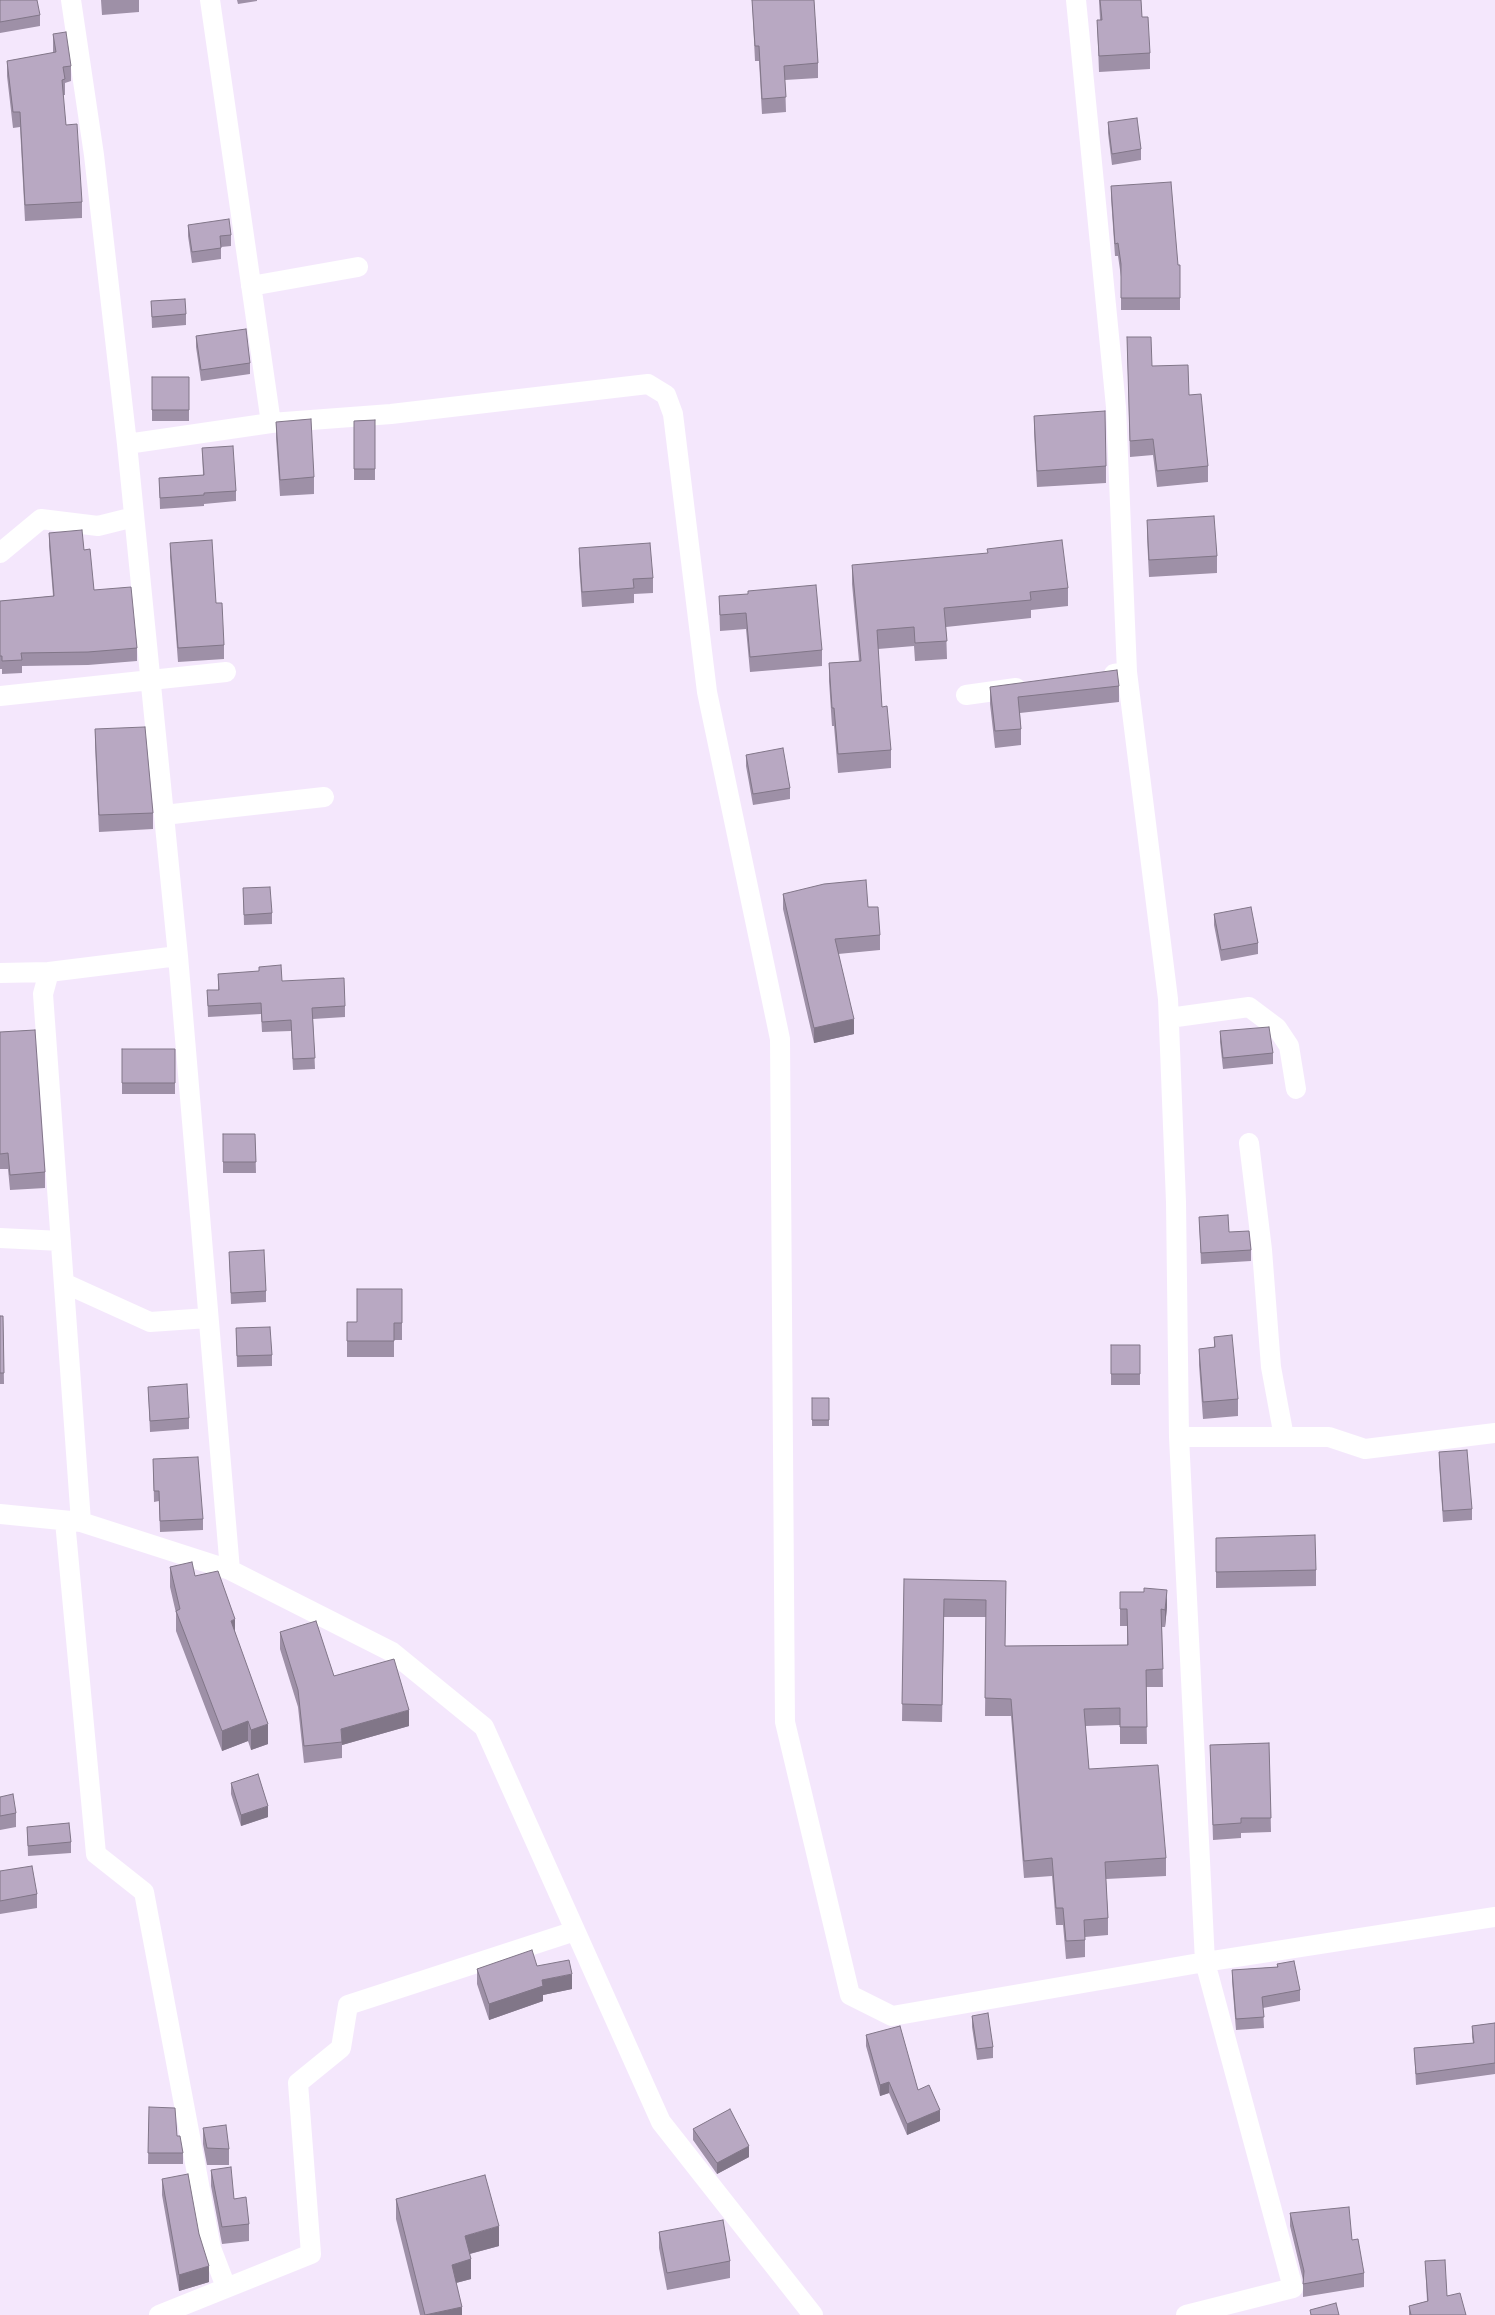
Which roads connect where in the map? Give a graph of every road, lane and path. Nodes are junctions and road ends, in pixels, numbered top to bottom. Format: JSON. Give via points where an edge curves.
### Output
{"nodes":[{"id":1,"x":71,"y":0,"type":"edge"},
{"id":2,"x":210,"y":0,"type":"edge"},
{"id":3,"x":1076,"y":0,"type":"edge"},
{"id":4,"x":358,"y":267,"type":"dead end"},
{"id":5,"x":251,"y":286,"type":"junction"},
{"id":6,"x":271,"y":423,"type":"junction"},
{"id":7,"x":127,"y":444,"type":"junction"},
{"id":8,"x":134,"y":517,"type":"junction"},
{"id":9,"x":0,"y":553,"type":"edge"},
{"id":10,"x":226,"y":672,"type":"dead end"},
{"id":11,"x":1127,"y":672,"type":"junction"},
{"id":12,"x":1099,"y":676,"type":"edge"},
{"id":13,"x":150,"y":681,"type":"junction"},
{"id":14,"x":1032,"y":686,"type":"edge"},
{"id":15,"x":966,"y":695,"type":"dead end"},
{"id":16,"x":0,"y":696,"type":"edge"},
{"id":17,"x":324,"y":797,"type":"dead end"},
{"id":18,"x":164,"y":815,"type":"junction"},
{"id":19,"x":178,"y":956,"type":"junction"},
{"id":20,"x":49,"y":972,"type":"junction"},
{"id":21,"x":0,"y":973,"type":"edge"},
{"id":22,"x":1169,"y":1018,"type":"junction"},
{"id":23,"x":1296,"y":1089,"type":"dead end"},
{"id":24,"x":1249,"y":1143,"type":"dead end"},
{"id":25,"x":0,"y":1238,"type":"edge"},
{"id":26,"x":61,"y":1241,"type":"junction"},
{"id":27,"x":64,"y":1282,"type":"junction"},
{"id":28,"x":208,"y":1318,"type":"junction"},
{"id":29,"x":1495,"y":1433,"type":"edge"},
{"id":30,"x":1179,"y":1437,"type":"junction"},
{"id":31,"x":1284,"y":1437,"type":"junction"},
{"id":32,"x":0,"y":1514,"type":"edge"},
{"id":33,"x":73,"y":1521,"type":"junction"},
{"id":34,"x":230,"y":1570,"type":"junction"},
{"id":35,"x":1495,"y":1917,"type":"edge"},
{"id":36,"x":576,"y":1931,"type":"junction"},
{"id":37,"x":1205,"y":1962,"type":"junction"},
{"id":38,"x":226,"y":2287,"type":"junction"},
{"id":39,"x":159,"y":2315,"type":"edge"},
{"id":40,"x":813,"y":2315,"type":"edge"},
{"id":41,"x":1186,"y":2315,"type":"edge"}],
"edges":[{"from":1,"to":7,"type":"street","via":[[94,155]]},
{"from":2,"to":5,"type":"street"},
{"from":3,"to":11,"type":"street","via":[[1116,407]]},
{"from":4,"to":5,"type":"street"},
{"from":5,"to":6,"type":"street"},
{"from":6,"to":7,"type":"street"},
{"from":6,"to":37,"type":"street","via":[[391,414],[648,384],[666,395],[674,414],[707,692],[780,1039],[786,1722],[850,1995],[892,2016]]},
{"from":7,"to":8,"type":"street"},
{"from":8,"to":9,"type":"street","via":[[98,526],[41,519]]},
{"from":8,"to":13,"type":"street"},
{"from":10,"to":13,"type":"street"},
{"from":11,"to":12,"type":"street"},
{"from":11,"to":22,"type":"street"},
{"from":13,"to":16,"type":"street"},
{"from":13,"to":18,"type":"street"},
{"from":14,"to":15,"type":"street"},
{"from":17,"to":18,"type":"street"},
{"from":18,"to":19,"type":"street"},
{"from":19,"to":20,"type":"street"},
{"from":19,"to":28,"type":"street"},
{"from":20,"to":21,"type":"street"},
{"from":20,"to":26,"type":"street","via":[[43,994]]},
{"from":22,"to":23,"type":"street","via":[[1249,1007],[1277,1028],[1289,1046]]},
{"from":22,"to":30,"type":"street","via":[[1176,1202]]},
{"from":24,"to":31,"type":"street","via":[[1271,1367]]},
{"from":25,"to":26,"type":"street"},
{"from":26,"to":27,"type":"street"},
{"from":27,"to":28,"type":"street","via":[[150,1322]]},
{"from":27,"to":33,"type":"street"},
{"from":28,"to":34,"type":"street"},
{"from":29,"to":31,"type":"street","via":[[1365,1449],[1329,1437]]},
{"from":30,"to":31,"type":"street"},
{"from":30,"to":37,"type":"street"},
{"from":32,"to":33,"type":"street"},
{"from":33,"to":34,"type":"street"},
{"from":33,"to":38,"type":"street","via":[[96,1854],[144,1892],[211,2248]]},
{"from":34,"to":36,"type":"street","via":[[392,1652],[484,1727]]},
{"from":35,"to":37,"type":"street"},
{"from":36,"to":38,"type":"street","via":[[348,2005],[341,2048],[298,2083],[311,2254]]},
{"from":36,"to":40,"type":"street","via":[[661,2122]]},
{"from":37,"to":41,"type":"street","via":[[1293,2288]]},
{"from":38,"to":39,"type":"street"}]}
